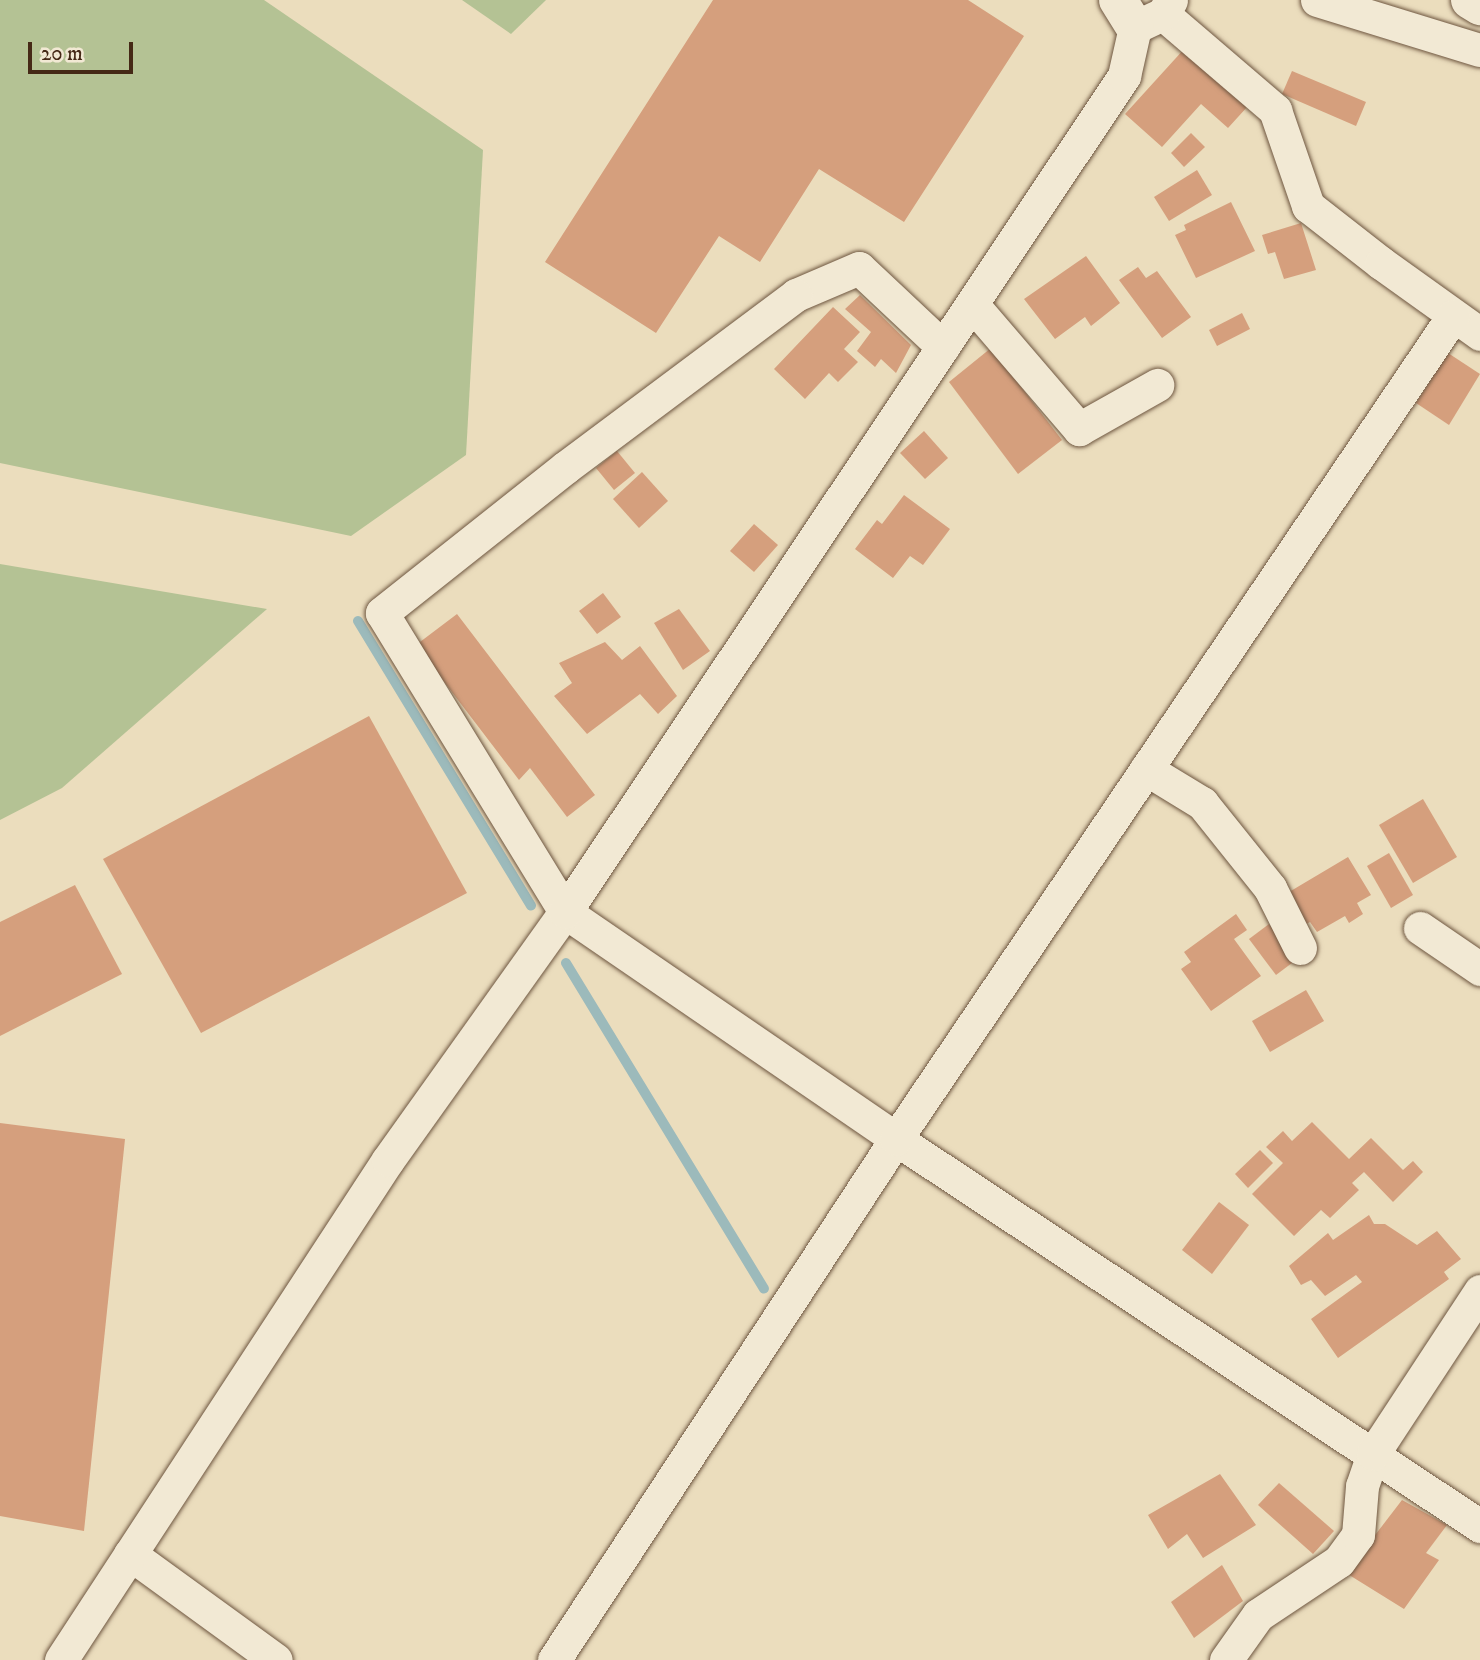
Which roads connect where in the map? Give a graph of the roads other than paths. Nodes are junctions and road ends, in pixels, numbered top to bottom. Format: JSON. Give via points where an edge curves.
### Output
{"nodes":[{"id":1,"x":1317,"y":0,"type":"edge"},
{"id":2,"x":1470,"y":0,"type":"edge"},
{"id":3,"x":1480,"y":6,"type":"edge"},
{"id":4,"x":1147,"y":10,"type":"edge"},
{"id":5,"x":1480,"y":50,"type":"edge"},
{"id":6,"x":972,"y":304,"type":"junction"},
{"id":7,"x":1466,"y":325,"type":"edge"},
{"id":8,"x":943,"y":347,"type":"junction"},
{"id":9,"x":1157,"y":385,"type":"dead end"},
{"id":10,"x":1146,"y":769,"type":"junction"},
{"id":11,"x":565,"y":912,"type":"junction"},
{"id":12,"x":1420,"y":928,"type":"dead end"},
{"id":13,"x":1300,"y":948,"type":"dead end"},
{"id":14,"x":1480,"y":969,"type":"edge"},
{"id":15,"x":896,"y":1139,"type":"junction"},
{"id":16,"x":1480,"y":1291,"type":"edge"},
{"id":17,"x":1373,"y":1454,"type":"junction"},
{"id":18,"x":1480,"y":1526,"type":"edge"},
{"id":19,"x":130,"y":1554,"type":"junction"},
{"id":20,"x":61,"y":1660,"type":"edge"},
{"id":21,"x":276,"y":1660,"type":"edge"},
{"id":22,"x":554,"y":1660,"type":"edge"},
{"id":23,"x":1226,"y":1660,"type":"edge"}],
"edges":[{"from":1,"to":5,"type":"street"},
{"from":2,"to":3,"type":"street"},
{"from":4,"to":6,"type":"street","via":[[1124,76]]},
{"from":4,"to":7,"type":"street","via":[[1275,110],[1308,206]]},
{"from":6,"to":8,"type":"street"},
{"from":6,"to":9,"type":"street","via":[[1079,429]]},
{"from":7,"to":10,"type":"street"},
{"from":8,"to":11,"type":"street"},
{"from":8,"to":11,"type":"street","via":[[859,268],[796,295],[566,467],[382,613]]},
{"from":10,"to":13,"type":"street","via":[[1202,803],[1270,888]]},
{"from":10,"to":15,"type":"street"},
{"from":11,"to":15,"type":"street"},
{"from":11,"to":19,"type":"street","via":[[388,1160]]},
{"from":12,"to":14,"type":"street"},
{"from":15,"to":17,"type":"street"},
{"from":15,"to":22,"type":"street"},
{"from":16,"to":17,"type":"street"},
{"from":17,"to":18,"type":"street"},
{"from":17,"to":23,"type":"street","via":[[1362,1486],[1358,1535],[1339,1561],[1258,1615]]},
{"from":19,"to":20,"type":"street"},
{"from":19,"to":21,"type":"street"}]}
